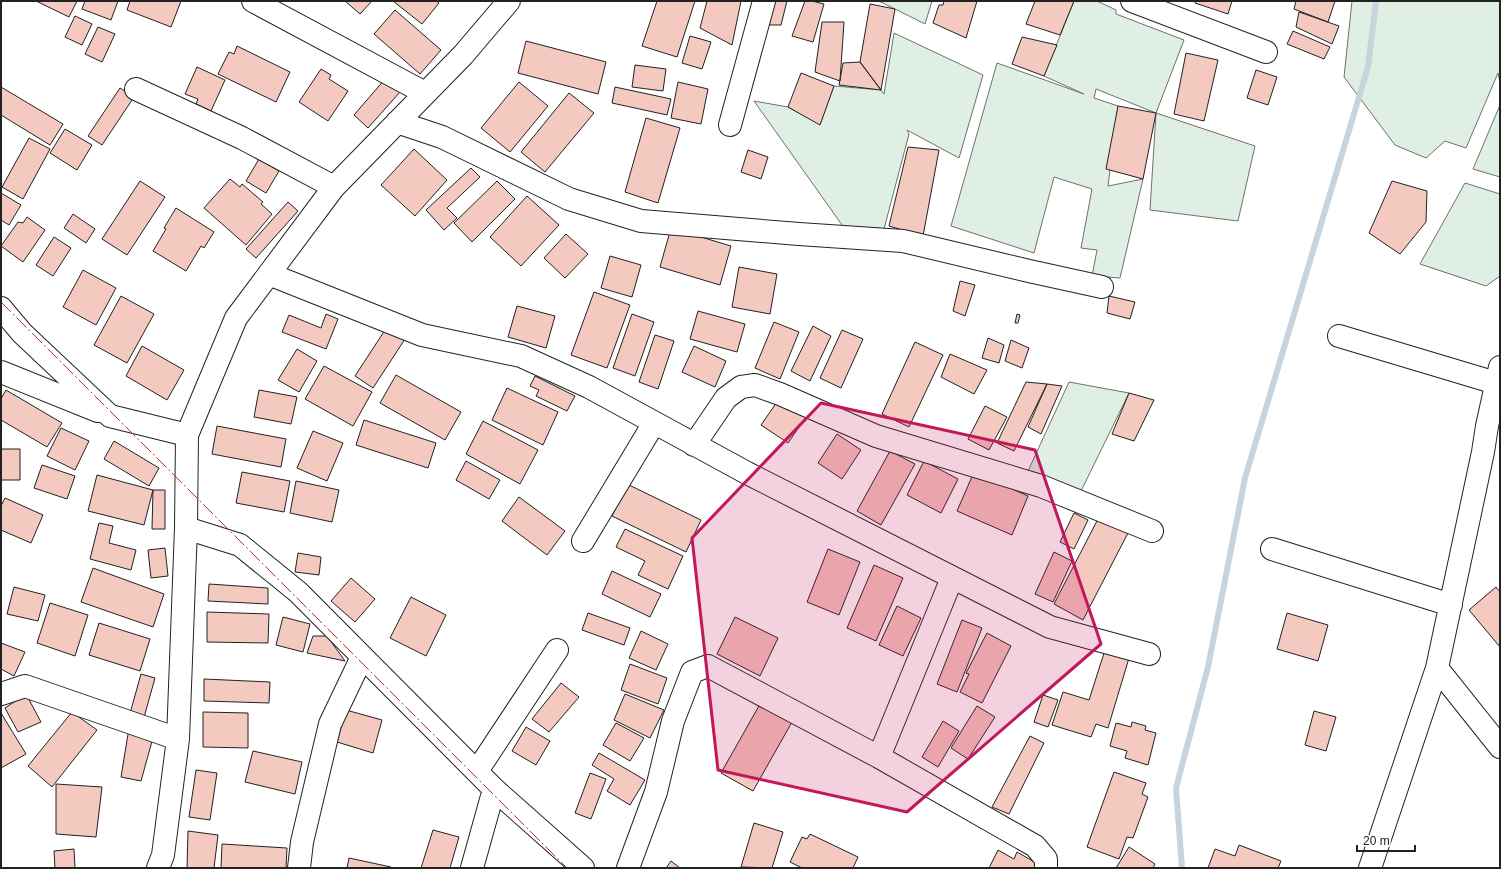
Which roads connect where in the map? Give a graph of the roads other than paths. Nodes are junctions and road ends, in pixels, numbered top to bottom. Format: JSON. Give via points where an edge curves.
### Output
{"nodes":[{"id":1,"x":253,"y":1,"type":"edge"},
{"id":2,"x":509,"y":1,"type":"edge"},
{"id":3,"x":764,"y":1,"type":"edge"},
{"id":4,"x":1132,"y":1,"type":"edge"},
{"id":5,"x":1266,"y":52,"type":"dead end"},
{"id":6,"x":136,"y":89,"type":"dead end"},
{"id":7,"x":425,"y":93,"type":"junction"},
{"id":8,"x":398,"y":122,"type":"junction"},
{"id":9,"x":730,"y":125,"type":"dead end"},
{"id":10,"x":334,"y":187,"type":"junction"},
{"id":11,"x":269,"y":274,"type":"junction"},
{"id":12,"x":1102,"y":287,"type":"dead end"},
{"id":13,"x":1,"y":308,"type":"edge"},
{"id":14,"x":1339,"y":336,"type":"dead end"},
{"id":15,"x":1,"y":372,"type":"edge"},
{"id":16,"x":1498,"y":375,"type":"edge"},
{"id":17,"x":110,"y":416,"type":"junction"},
{"id":18,"x":654,"y":423,"type":"junction"},
{"id":19,"x":1493,"y":431,"type":"edge"},
{"id":20,"x":186,"y":435,"type":"junction"},
{"id":21,"x":694,"y":445,"type":"junction"},
{"id":22,"x":186,"y":528,"type":"junction"},
{"id":23,"x":1152,"y":531,"type":"dead end"},
{"id":24,"x":583,"y":541,"type":"dead end"},
{"id":25,"x":1272,"y":549,"type":"dead end"},
{"id":26,"x":952,"y":578,"type":"junction"},
{"id":27,"x":1451,"y":605,"type":"junction"},
{"id":28,"x":557,"y":650,"type":"dead end"},
{"id":29,"x":1150,"y":654,"type":"dead end"},
{"id":30,"x":362,"y":657,"type":"junction"},
{"id":31,"x":1437,"y":668,"type":"junction"},
{"id":32,"x":1,"y":694,"type":"edge"},
{"id":33,"x":178,"y":739,"type":"junction"},
{"id":34,"x":1500,"y":747,"type":"edge"},
{"id":35,"x":878,"y":757,"type":"junction"},
{"id":36,"x":477,"y":771,"type":"junction"},
{"id":37,"x":494,"y":789,"type":"junction"},
{"id":38,"x":158,"y":868,"type":"edge"},
{"id":39,"x":299,"y":868,"type":"edge"},
{"id":40,"x":472,"y":868,"type":"edge"},
{"id":41,"x":583,"y":868,"type":"edge"},
{"id":42,"x":628,"y":868,"type":"edge"},
{"id":43,"x":1046,"y":868,"type":"edge"},
{"id":44,"x":1370,"y":868,"type":"edge"}],
"edges":[{"from":1,"to":7,"type":"street"},
{"from":2,"to":7,"type":"street","via":[[463,55]]},
{"from":3,"to":9,"type":"street"},
{"from":4,"to":5,"type":"street"},
{"from":6,"to":10,"type":"street","via":[[242,138]]},
{"from":7,"to":8,"type":"street"},
{"from":8,"to":10,"type":"street"},
{"from":8,"to":12,"type":"street","via":[[442,136],[569,200],[641,221],[903,241]]},
{"from":10,"to":11,"type":"street"},
{"from":11,"to":18,"type":"street","via":[[422,335],[521,356],[589,387]]},
{"from":11,"to":20,"type":"street","via":[[236,318]]},
{"from":13,"to":17,"type":"street","via":[[22,333]]},
{"from":14,"to":16,"type":"street"},
{"from":15,"to":17,"type":"street"},
{"from":16,"to":19,"type":"street"},
{"from":17,"to":20,"type":"street"},
{"from":18,"to":21,"type":"street"},
{"from":18,"to":24,"type":"street"},
{"from":19,"to":27,"type":"street","via":[[1483,452]]},
{"from":20,"to":22,"type":"street"},
{"from":21,"to":23,"type":"street","via":[[726,398],[741,387],[755,385],[876,436],[1041,486]]},
{"from":21,"to":26,"type":"street"},
{"from":22,"to":30,"type":"street","via":[[240,545],[298,592]]},
{"from":22,"to":33,"type":"street"},
{"from":25,"to":27,"type":"street"},
{"from":26,"to":29,"type":"street","via":[[1050,627]]},
{"from":26,"to":35,"type":"street"},
{"from":27,"to":31,"type":"street"},
{"from":28,"to":36,"type":"street"},
{"from":30,"to":36,"type":"street"},
{"from":30,"to":39,"type":"street","via":[[330,724],[302,842]]},
{"from":31,"to":34,"type":"street"},
{"from":31,"to":44,"type":"street"},
{"from":32,"to":33,"type":"street","via":[[25,686]]},
{"from":33,"to":38,"type":"street","via":[[163,855]]},
{"from":35,"to":42,"type":"street","via":[[708,666],[692,672],[673,721],[656,792]]},
{"from":35,"to":43,"type":"street","via":[[1035,846],[1046,859]]},
{"from":36,"to":37,"type":"street"},
{"from":37,"to":40,"type":"street"},
{"from":37,"to":41,"type":"street"}]}
